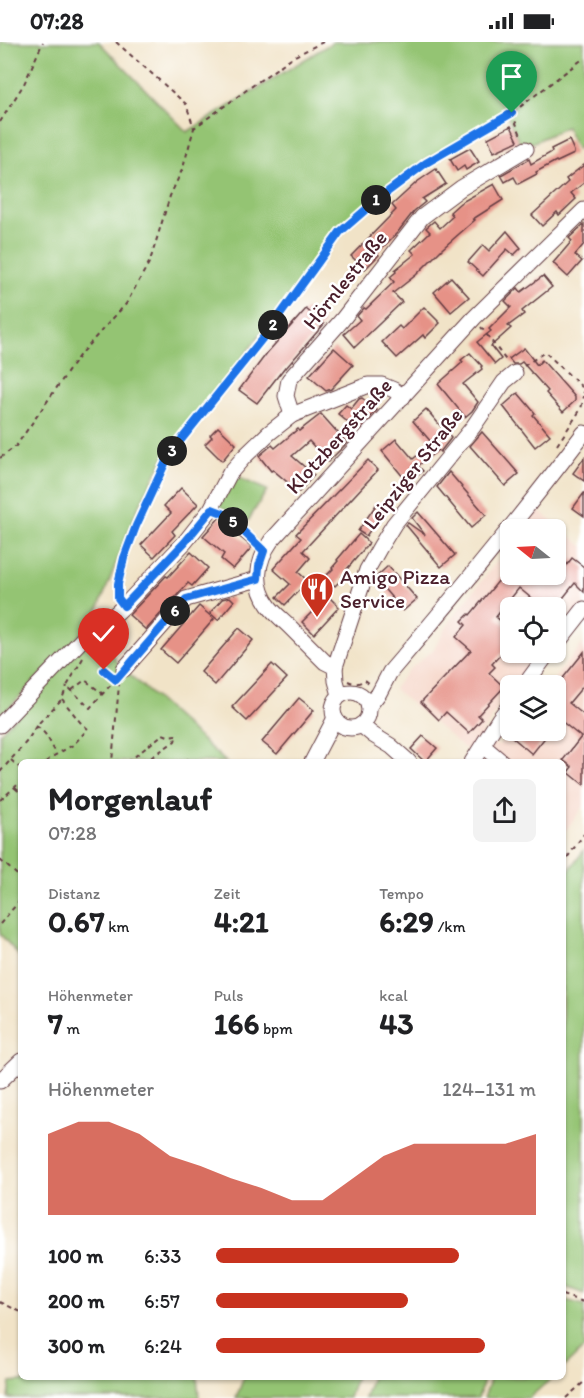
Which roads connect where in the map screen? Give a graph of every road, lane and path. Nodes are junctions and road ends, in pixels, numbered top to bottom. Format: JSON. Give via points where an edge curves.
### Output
{"nodes":[{"id":1,"x":44,"y":42,"type":"edge"},
{"id":2,"x":116,"y":42,"type":"edge"},
{"id":3,"x":323,"y":42,"type":"edge"},
{"id":4,"x":584,"y":58,"type":"edge"},
{"id":5,"x":512,"y":113,"type":"junction"},
{"id":6,"x":0,"y":122,"type":"edge"},
{"id":7,"x":195,"y":128,"type":"junction"},
{"id":8,"x":526,"y":149,"type":"joint"},
{"id":9,"x":584,"y":210,"type":"edge"},
{"id":10,"x":474,"y":318,"type":"junction"},
{"id":11,"x":500,"y":353,"type":"dead end"},
{"id":12,"x":515,"y":373,"type":"joint"},
{"id":13,"x":584,"y":393,"type":"edge"},
{"id":14,"x":403,"y":397,"type":"junction"},
{"id":15,"x":292,"y":415,"type":"junction"},
{"id":16,"x":584,"y":433,"type":"edge"},
{"id":17,"x":0,"y":458,"type":"edge"},
{"id":18,"x":212,"y":509,"type":"junction"},
{"id":19,"x":264,"y":551,"type":"junction"},
{"id":20,"x":258,"y":579,"type":"junction"},
{"id":21,"x":124,"y":606,"type":"junction"},
{"id":22,"x":584,"y":609,"type":"edge"},
{"id":23,"x":566,"y":632,"type":"edge"},
{"id":24,"x":83,"y":657,"type":"dead end"},
{"id":25,"x":104,"y":670,"type":"dead end"},
{"id":26,"x":390,"y":672,"type":"junction"},
{"id":27,"x":120,"y":674,"type":"junction"},
{"id":28,"x":337,"y":681,"type":"junction"},
{"id":29,"x":67,"y":686,"type":"junction"},
{"id":30,"x":72,"y":690,"type":"junction"},
{"id":31,"x":103,"y":694,"type":"junction"},
{"id":32,"x":62,"y":699,"type":"junction"},
{"id":33,"x":358,"y":710,"type":"junction"},
{"id":34,"x":500,"y":718,"type":"edge"},
{"id":35,"x":0,"y":725,"type":"edge"},
{"id":36,"x":36,"y":726,"type":"junction"},
{"id":37,"x":483,"y":746,"type":"junction"},
{"id":38,"x":57,"y":754,"type":"junction"},
{"id":39,"x":191,"y":757,"type":"dead end"},
{"id":40,"x":50,"y":759,"type":"edge"},
{"id":41,"x":112,"y":759,"type":"edge"},
{"id":42,"x":132,"y":759,"type":"edge"},
{"id":43,"x":149,"y":759,"type":"edge"},
{"id":44,"x":189,"y":759,"type":"edge"},
{"id":45,"x":406,"y":759,"type":"edge"},
{"id":46,"x":474,"y":759,"type":"edge"},
{"id":47,"x":498,"y":759,"type":"edge"},
{"id":48,"x":11,"y":760,"type":"junction"},
{"id":49,"x":18,"y":766,"type":"edge"},
{"id":50,"x":0,"y":772,"type":"edge"},
{"id":51,"x":18,"y":785,"type":"edge"},
{"id":52,"x":15,"y":788,"type":"junction"},
{"id":53,"x":18,"y":790,"type":"edge"},
{"id":54,"x":0,"y":800,"type":"edge"},
{"id":55,"x":584,"y":834,"type":"edge"},
{"id":56,"x":566,"y":859,"type":"edge"},
{"id":57,"x":1,"y":862,"type":"edge"},
{"id":58,"x":18,"y":876,"type":"edge"},
{"id":59,"x":18,"y":902,"type":"edge"},
{"id":60,"x":0,"y":924,"type":"edge"},
{"id":61,"x":18,"y":1064,"type":"edge"},
{"id":62,"x":0,"y":1081,"type":"edge"},
{"id":63,"x":566,"y":1295,"type":"edge"},
{"id":64,"x":0,"y":1302,"type":"edge"},
{"id":65,"x":584,"y":1302,"type":"edge"},
{"id":66,"x":18,"y":1311,"type":"edge"},
{"id":67,"x":584,"y":1382,"type":"edge"},
{"id":68,"x":566,"y":1398,"type":"edge"}],
"edges":[{"from":1,"to":6,"type":"path"},
{"from":2,"to":7,"type":"path","via":[[186,104]]},
{"from":3,"to":7,"type":"path","via":[[291,58]]},
{"from":4,"to":5,"type":"path"},
{"from":5,"to":8,"type":"path"},
{"from":5,"to":21,"type":"path","via":[[426,163],[340,232],[270,329],[169,455],[124,558],[118,584],[118,598]]},
{"from":7,"to":17,"type":"path","via":[[150,261],[126,304],[81,353],[16,446]]},
{"from":8,"to":15,"type":"street","name":"Hörnlestraße","via":[[422,217],[342,320],[289,380],[286,396]]},
{"from":9,"to":10,"type":"street","name":"Klotzbergstraße"},
{"from":10,"to":11,"type":"path"},
{"from":10,"to":14,"type":"street","name":"Klotzbergstraße"},
{"from":12,"to":13,"type":"path","via":[[545,352]]},
{"from":12,"to":28,"type":"street","name":"Leipziger Straße","via":[[504,382],[380,547],[367,570]]},
{"from":14,"to":15,"type":"street","via":[[382,385],[368,385]]},
{"from":14,"to":19,"type":"street","name":"Klotzbergstraße"},
{"from":15,"to":18,"type":"street","via":[[244,456],[230,473]]},
{"from":16,"to":26,"type":"street","via":[[494,549]]},
{"from":18,"to":19,"type":"path","via":[[225,514]]},
{"from":18,"to":21,"type":"street"},
{"from":19,"to":20,"type":"street","name":"Klotzbergstraße"},
{"from":20,"to":27,"type":"street","via":[[186,599]]},
{"from":20,"to":28,"type":"street","via":[[260,592],[269,606],[325,662]]},
{"from":21,"to":35,"type":"street","via":[[109,620],[96,625]]},
{"from":22,"to":23,"type":"street"},
{"from":24,"to":29,"type":"path"},
{"from":25,"to":27,"type":"path"},
{"from":26,"to":33,"type":"street"},
{"from":26,"to":33,"type":"street","via":[[379,693]]},
{"from":27,"to":31,"type":"path"},
{"from":27,"to":41,"type":"path"},
{"from":28,"to":33,"type":"street","via":[[350,691]]},
{"from":28,"to":33,"type":"street","name":"Leipziger Straße","via":[[333,713]]},
{"from":28,"to":33,"type":"path","via":[[365,680]]},
{"from":29,"to":30,"type":"path"},
{"from":29,"to":32,"type":"path"},
{"from":30,"to":31,"type":"path","via":[[85,680]]},
{"from":30,"to":31,"type":"path","via":[[90,708]]},
{"from":32,"to":36,"type":"path"},
{"from":32,"to":38,"type":"path","via":[[88,729],[73,745]]},
{"from":33,"to":45,"type":"street","via":[[373,735]]},
{"from":34,"to":37,"type":"street"},
{"from":36,"to":38,"type":"path","via":[[48,735]]},
{"from":36,"to":48,"type":"path"},
{"from":37,"to":46,"type":"street"},
{"from":37,"to":47,"type":"street"},
{"from":38,"to":40,"type":"path"},
{"from":39,"to":44,"type":"path"},
{"from":42,"to":43,"type":"path","via":[[163,734],[177,735],[175,741]]},
{"from":48,"to":49,"type":"path"},
{"from":48,"to":50,"type":"path"},
{"from":51,"to":52,"type":"path"},
{"from":52,"to":53,"type":"path"},
{"from":52,"to":54,"type":"path"},
{"from":55,"to":56,"type":"path"},
{"from":57,"to":58,"type":"path"},
{"from":59,"to":60,"type":"path"},
{"from":61,"to":62,"type":"street"},
{"from":63,"to":65,"type":"path"},
{"from":64,"to":66,"type":"path"},
{"from":67,"to":68,"type":"path"}]}
